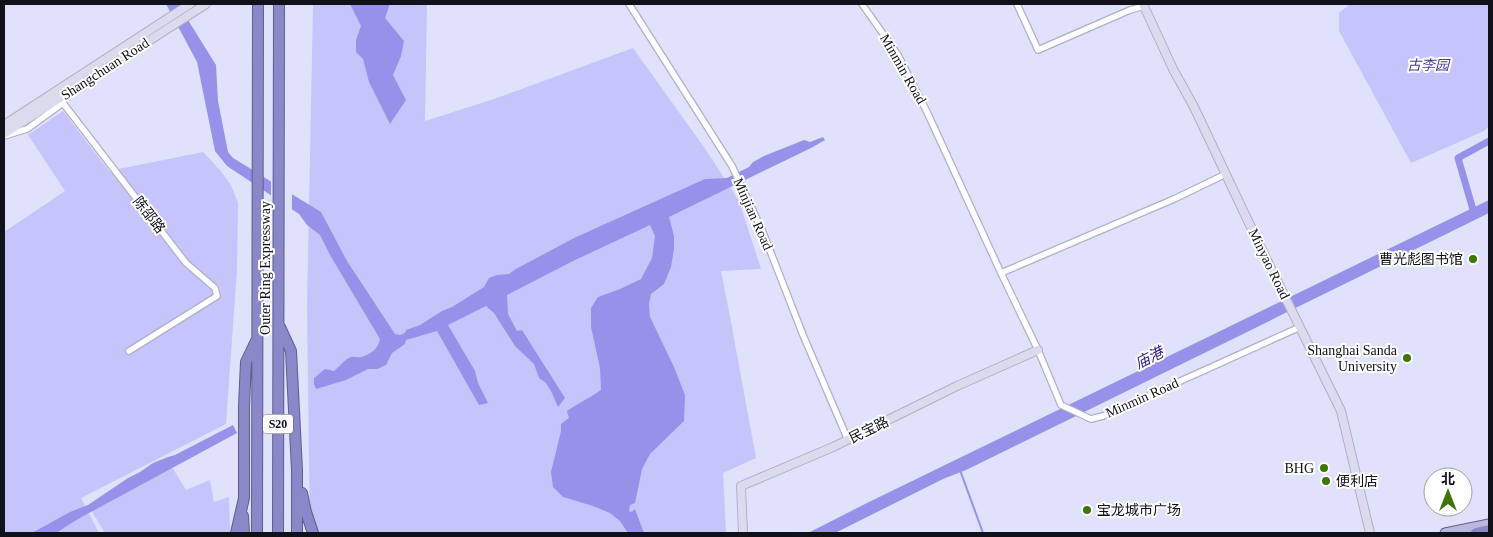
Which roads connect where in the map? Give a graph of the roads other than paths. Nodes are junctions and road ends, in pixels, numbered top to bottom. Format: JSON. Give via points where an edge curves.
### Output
{"nodes":[{"id":1,"x":190,"y":4,"type":"edge"},
{"id":2,"x":206,"y":4,"type":"edge"},
{"id":3,"x":258,"y":4,"type":"edge"},
{"id":4,"x":279,"y":4,"type":"edge"},
{"id":5,"x":629,"y":4,"type":"edge"},
{"id":6,"x":862,"y":4,"type":"edge"},
{"id":7,"x":1016,"y":4,"type":"edge"},
{"id":8,"x":1147,"y":4,"type":"edge"},
{"id":9,"x":158,"y":30,"type":"junction"},
{"id":10,"x":4,"y":125,"type":"edge"},
{"id":11,"x":4,"y":135,"type":"edge"},
{"id":12,"x":1226,"y":174,"type":"junction"},
{"id":13,"x":1001,"y":272,"type":"junction"},
{"id":14,"x":278,"y":324,"type":"junction"},
{"id":15,"x":1300,"y":327,"type":"junction"},
{"id":16,"x":258,"y":338,"type":"junction"},
{"id":17,"x":1038,"y":350,"type":"junction"},
{"id":18,"x":129,"y":351,"type":"dead end"},
{"id":19,"x":848,"y":440,"type":"junction"},
{"id":20,"x":297,"y":470,"type":"junction"},
{"id":21,"x":242,"y":510,"type":"junction"},
{"id":22,"x":1489,"y":524,"type":"edge"},
{"id":23,"x":257,"y":529,"type":"edge"},
{"id":24,"x":278,"y":529,"type":"edge"},
{"id":25,"x":1489,"y":530,"type":"edge"},
{"id":26,"x":236,"y":533,"type":"edge"},
{"id":27,"x":244,"y":533,"type":"edge"},
{"id":28,"x":297,"y":533,"type":"edge"},
{"id":29,"x":313,"y":533,"type":"edge"},
{"id":30,"x":743,"y":533,"type":"edge"},
{"id":31,"x":1370,"y":533,"type":"edge"},
{"id":32,"x":1445,"y":533,"type":"edge"},
{"id":33,"x":1476,"y":533,"type":"edge"}],
"edges":[{"from":1,"to":9,"type":"street","name":"Shangchuan Road"},
{"from":2,"to":9,"type":"street","name":"Shangchuan Road"},
{"from":3,"to":16,"type":"highway","name":"Outer Ring Expressway","number":"S20"},
{"from":4,"to":14,"type":"highway","name":"Outer Ring Expressway","number":"S20"},
{"from":5,"to":19,"type":"street","name":"Minjian Road","via":[[732,166],[762,230]]},
{"from":6,"to":13,"type":"street","name":"Minmin Road","via":[[898,54]]},
{"from":7,"to":8,"type":"street","via":[[1038,50]]},
{"from":8,"to":12,"type":"street","name":"Minyao Road","via":[[1173,69]]},
{"from":9,"to":10,"type":"street","name":"Shangchuan Road"},
{"from":9,"to":11,"type":"street","name":"Shangchuan Road"},
{"from":11,"to":18,"type":"street","name":"陈邵路","via":[[27,129],[63,104],[186,263],[215,288],[217,296]]},
{"from":12,"to":13,"type":"street"},
{"from":12,"to":15,"type":"street","name":"Minyao Road"},
{"from":13,"to":17,"type":"street","name":"Minmin Road"},
{"from":14,"to":20,"type":"highway","via":[[290,351]]},
{"from":14,"to":24,"type":"highway","name":"Outer Ring Expressway","number":"S20"},
{"from":15,"to":17,"type":"street","name":"Minmin Road","via":[[1092,420],[1061,405]]},
{"from":15,"to":31,"type":"street","name":"Minyao Road","via":[[1341,411]]},
{"from":16,"to":21,"type":"highway","via":[[246,362]]},
{"from":16,"to":23,"type":"highway","name":"Outer Ring Expressway","number":"S20"},
{"from":17,"to":19,"type":"street","name":"民宝路"},
{"from":19,"to":30,"type":"street","name":"民宝路","via":[[741,486]]},
{"from":20,"to":28,"type":"highway"},
{"from":20,"to":29,"type":"highway"},
{"from":21,"to":26,"type":"highway"},
{"from":21,"to":27,"type":"highway"},
{"from":22,"to":32,"type":"main road"},
{"from":25,"to":33,"type":"highway"}]}
